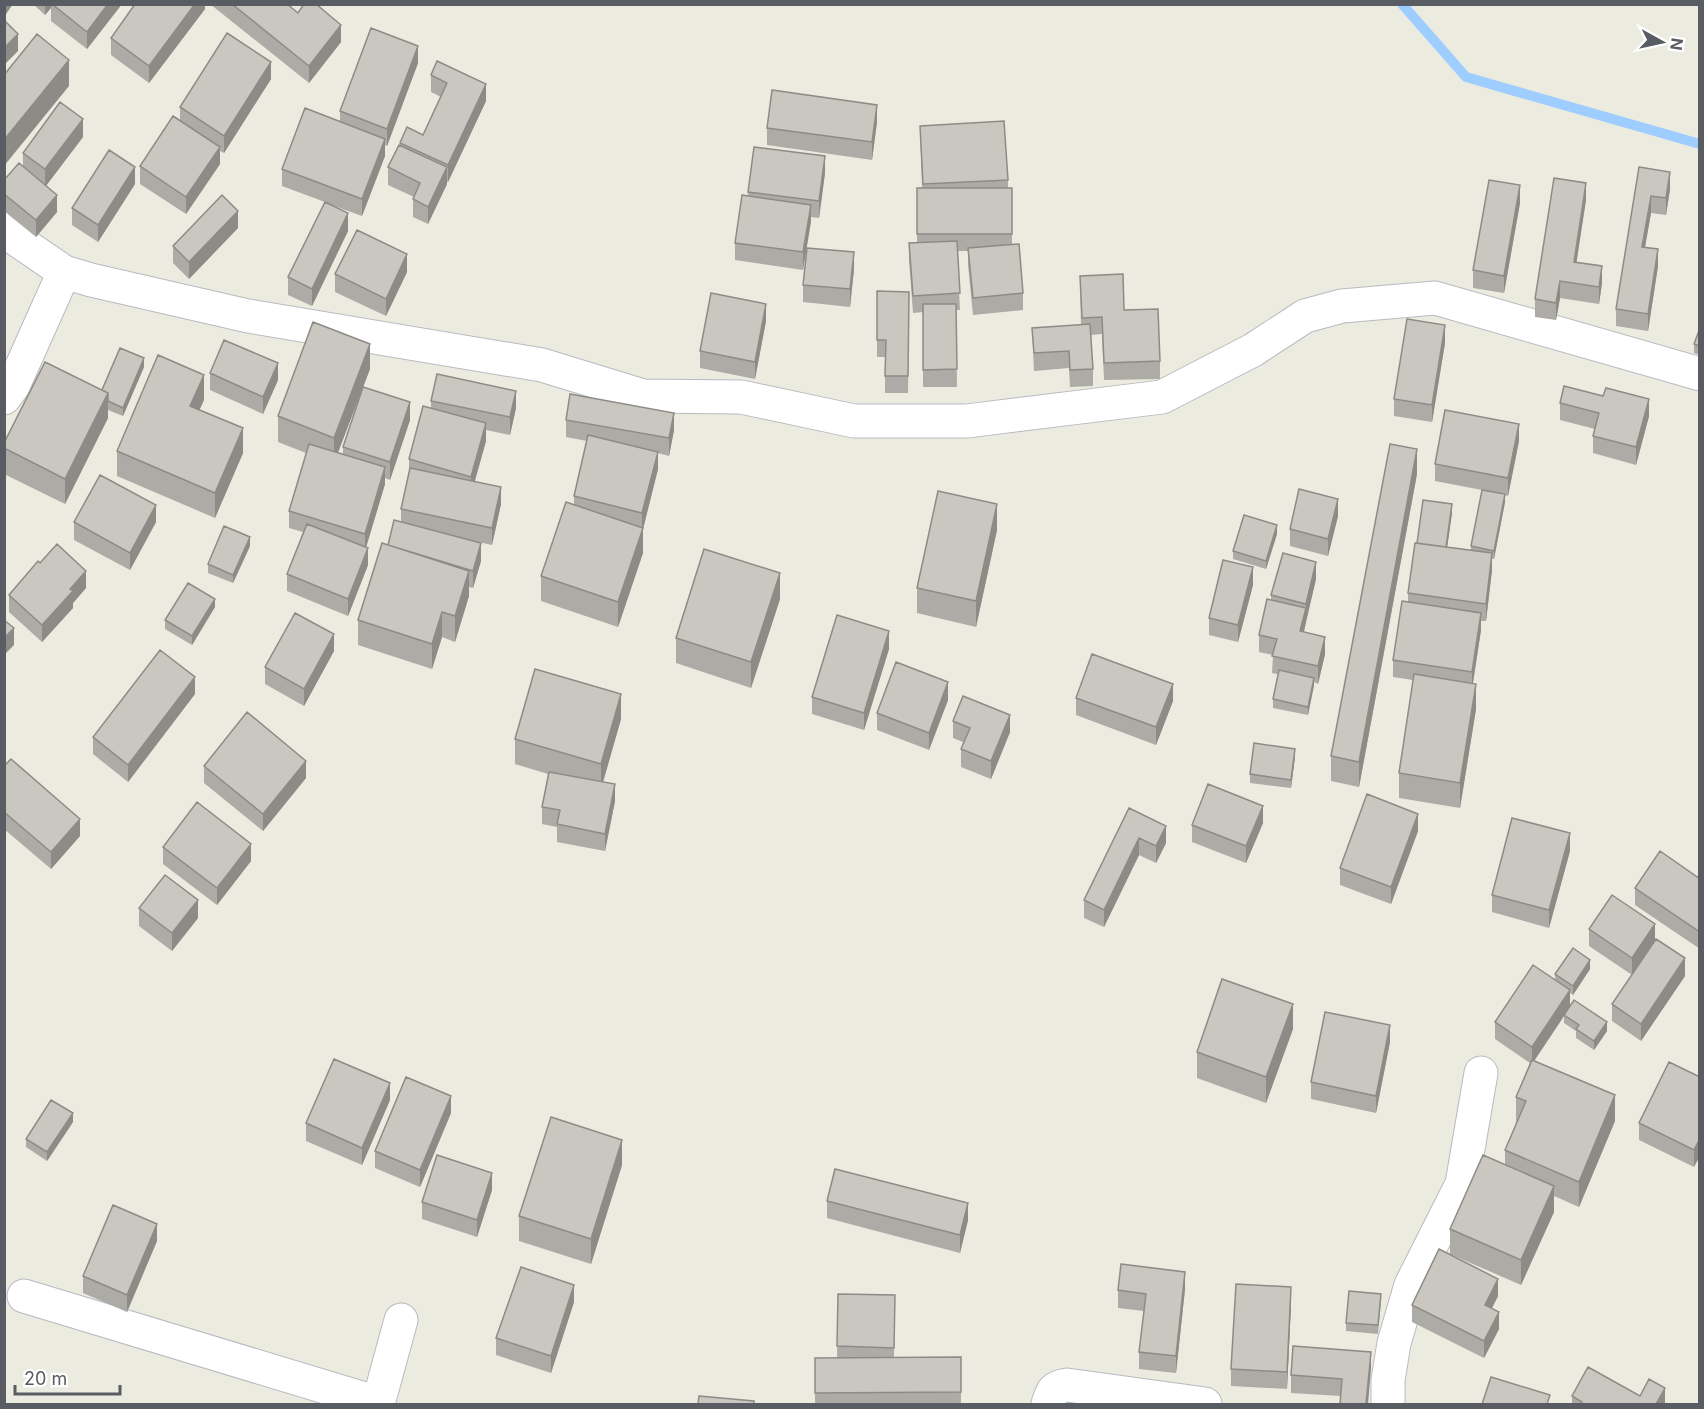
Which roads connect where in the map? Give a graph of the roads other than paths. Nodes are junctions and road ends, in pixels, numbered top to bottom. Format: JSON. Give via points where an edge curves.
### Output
{"nodes":[{"id":1,"x":4,"y":229,"type":"edge"},
{"id":2,"x":64,"y":272,"type":"junction"},
{"id":3,"x":1700,"y":374,"type":"edge"},
{"id":4,"x":4,"y":398,"type":"edge"},
{"id":5,"x":1481,"y":1073,"type":"dead end"},
{"id":6,"x":24,"y":1296,"type":"dead end"},
{"id":7,"x":401,"y":1320,"type":"dead end"},
{"id":8,"x":378,"y":1404,"type":"edge"},
{"id":9,"x":1048,"y":1404,"type":"edge"},
{"id":10,"x":1205,"y":1404,"type":"edge"},
{"id":11,"x":1388,"y":1404,"type":"edge"}],
"edges":[{"from":1,"to":2,"type":"street"},
{"from":2,"to":3,"type":"street","via":[[248,316],[542,365],[643,396],[741,397],[854,421],[967,421],[1162,397],[1253,350],[1305,316],[1342,306],[1435,298]]},
{"from":2,"to":4,"type":"street"},
{"from":5,"to":11,"type":"street","via":[[1462,1184],[1411,1285],[1394,1343]]},
{"from":6,"to":8,"type":"street"},
{"from":7,"to":8,"type":"street"},
{"from":9,"to":10,"type":"street","via":[[1057,1386],[1066,1385]]}]}
